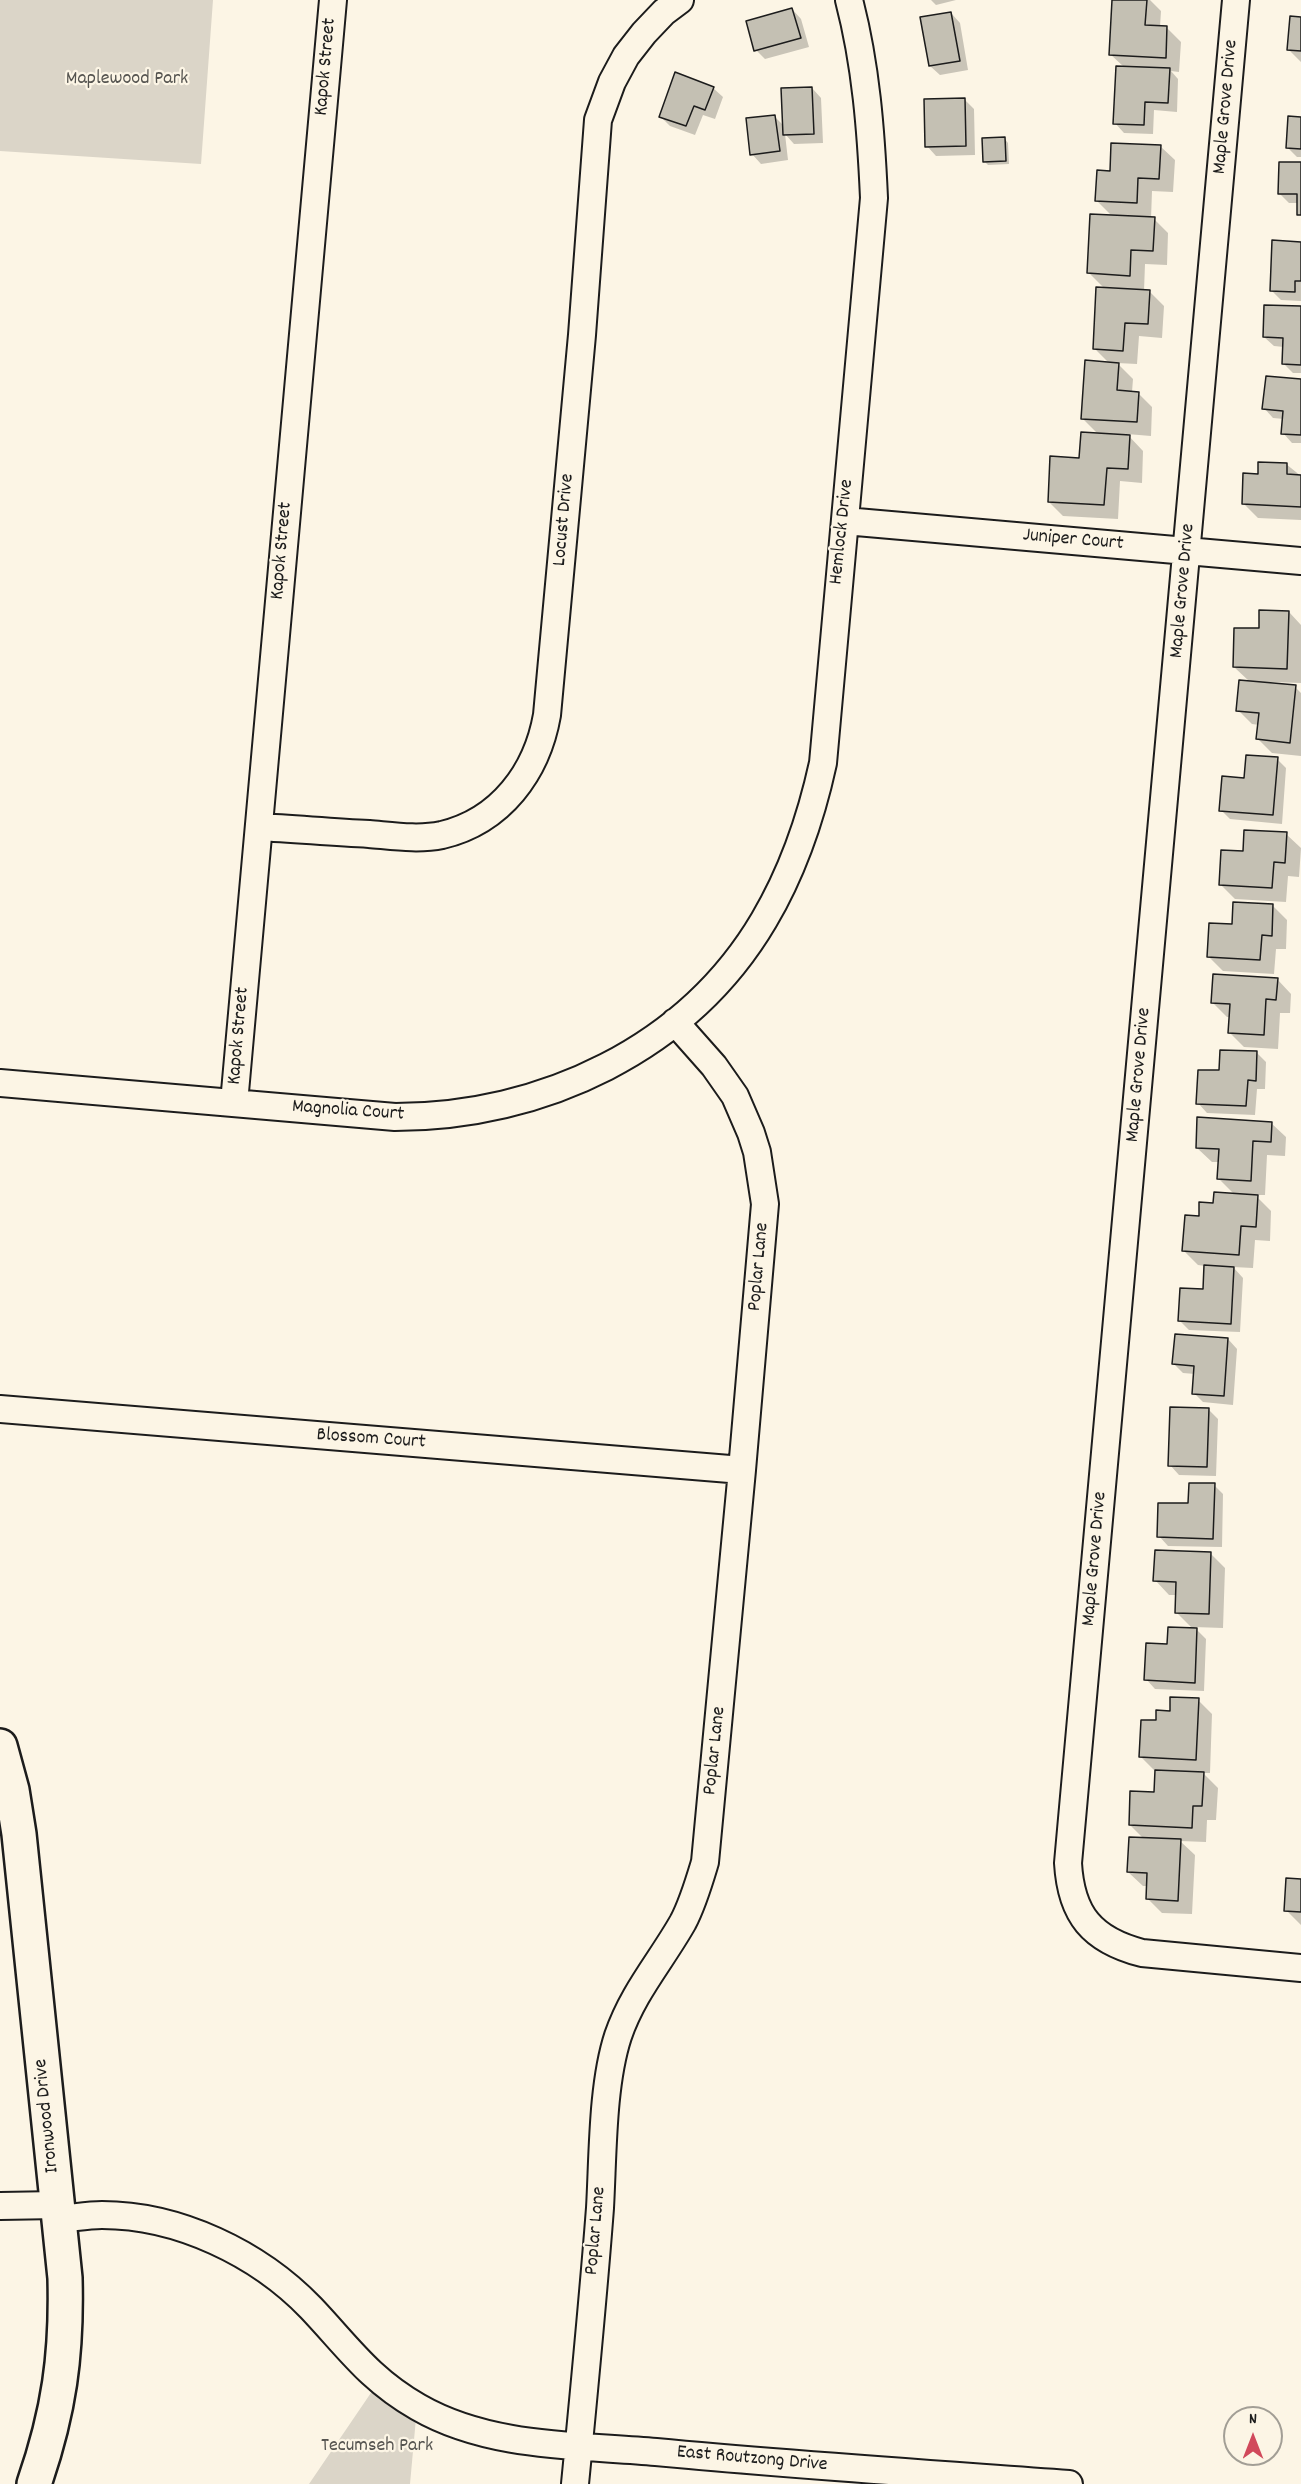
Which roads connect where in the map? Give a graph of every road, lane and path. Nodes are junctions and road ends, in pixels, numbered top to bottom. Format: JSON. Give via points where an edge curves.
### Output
{"nodes":[{"id":1,"x":333,"y":0,"type":"edge"},
{"id":2,"x":680,"y":0,"type":"edge"},
{"id":3,"x":849,"y":0,"type":"edge"},
{"id":4,"x":1236,"y":0,"type":"edge"},
{"id":5,"x":845,"y":521,"type":"junction"},
{"id":6,"x":1188,"y":551,"type":"junction"},
{"id":7,"x":1301,"y":561,"type":"edge"},
{"id":8,"x":259,"y":827,"type":"junction"},
{"id":9,"x":675,"y":1022,"type":"junction"},
{"id":10,"x":0,"y":1083,"type":"edge"},
{"id":11,"x":234,"y":1103,"type":"junction"},
{"id":12,"x":0,"y":1409,"type":"edge"},
{"id":13,"x":742,"y":1470,"type":"junction"},
{"id":14,"x":0,"y":1746,"type":"edge"},
{"id":15,"x":10,"y":1835,"type":"edge"},
{"id":16,"x":1301,"y":1968,"type":"edge"},
{"id":17,"x":0,"y":2206,"type":"edge"},
{"id":18,"x":58,"y":2212,"type":"junction"},
{"id":19,"x":579,"y":2445,"type":"junction"},
{"id":20,"x":34,"y":2484,"type":"edge"},
{"id":21,"x":575,"y":2484,"type":"edge"},
{"id":22,"x":1069,"y":2484,"type":"edge"}],
"edges":[{"from":1,"to":8,"type":"street","name":"Kapok Street"},
{"from":2,"to":8,"type":"street","name":"Locust Drive","via":[[664,12],[626,56],[598,120],[547,715],[536,756],[520,783],[499,805],[463,828],[442,834],[421,838]]},
{"from":3,"to":5,"type":"street","name":"Hemlock Drive","via":[[869,106],[874,198]]},
{"from":4,"to":6,"type":"street","name":"Maple Grove Drive"},
{"from":5,"to":6,"type":"street","name":"Juniper Court"},
{"from":5,"to":9,"type":"street","name":"Hemlock Drive","via":[[823,763],[805,831],[764,921],[733,964]]},
{"from":6,"to":7,"type":"street","name":"Juniper Court"},
{"from":6,"to":16,"type":"street","name":"Maple Grove Drive","via":[[1069,1886],[1083,1919],[1119,1947],[1142,1953]]},
{"from":8,"to":11,"type":"street","name":"Kapok Street"},
{"from":9,"to":11,"type":"street","name":"Magnolia Court","via":[[604,1068],[552,1092],[510,1104],[460,1113],[395,1117]]},
{"from":9,"to":13,"type":"street","name":"Poplar Lane","via":[[735,1096],[752,1133],[762,1176],[765,1204]]},
{"from":10,"to":11,"type":"street","name":"Magnolia Court"},
{"from":12,"to":13,"type":"street","name":"Blossom Court"},
{"from":13,"to":19,"type":"street","name":"Poplar Lane","via":[[705,1862],[684,1920],[629,2007],[609,2073]]},
{"from":14,"to":15,"type":"street","name":"Ironwood Drive","via":[[12,1790]]},
{"from":15,"to":18,"type":"street","name":"Ironwood Drive"},
{"from":17,"to":18,"type":"street","name":"East Routzong Drive"},
{"from":18,"to":19,"type":"street","name":"East Routzong Drive","via":[[132,2217],[173,2225],[212,2239],[249,2258],[284,2283],[364,2368],[417,2407],[490,2435]]},
{"from":18,"to":20,"type":"street","name":"Ironwood Drive","via":[[65,2278],[65,2345],[60,2393]]},
{"from":19,"to":21,"type":"street","name":"Poplar Lane"},
{"from":19,"to":22,"type":"street","name":"East Routzong Drive"}]}
